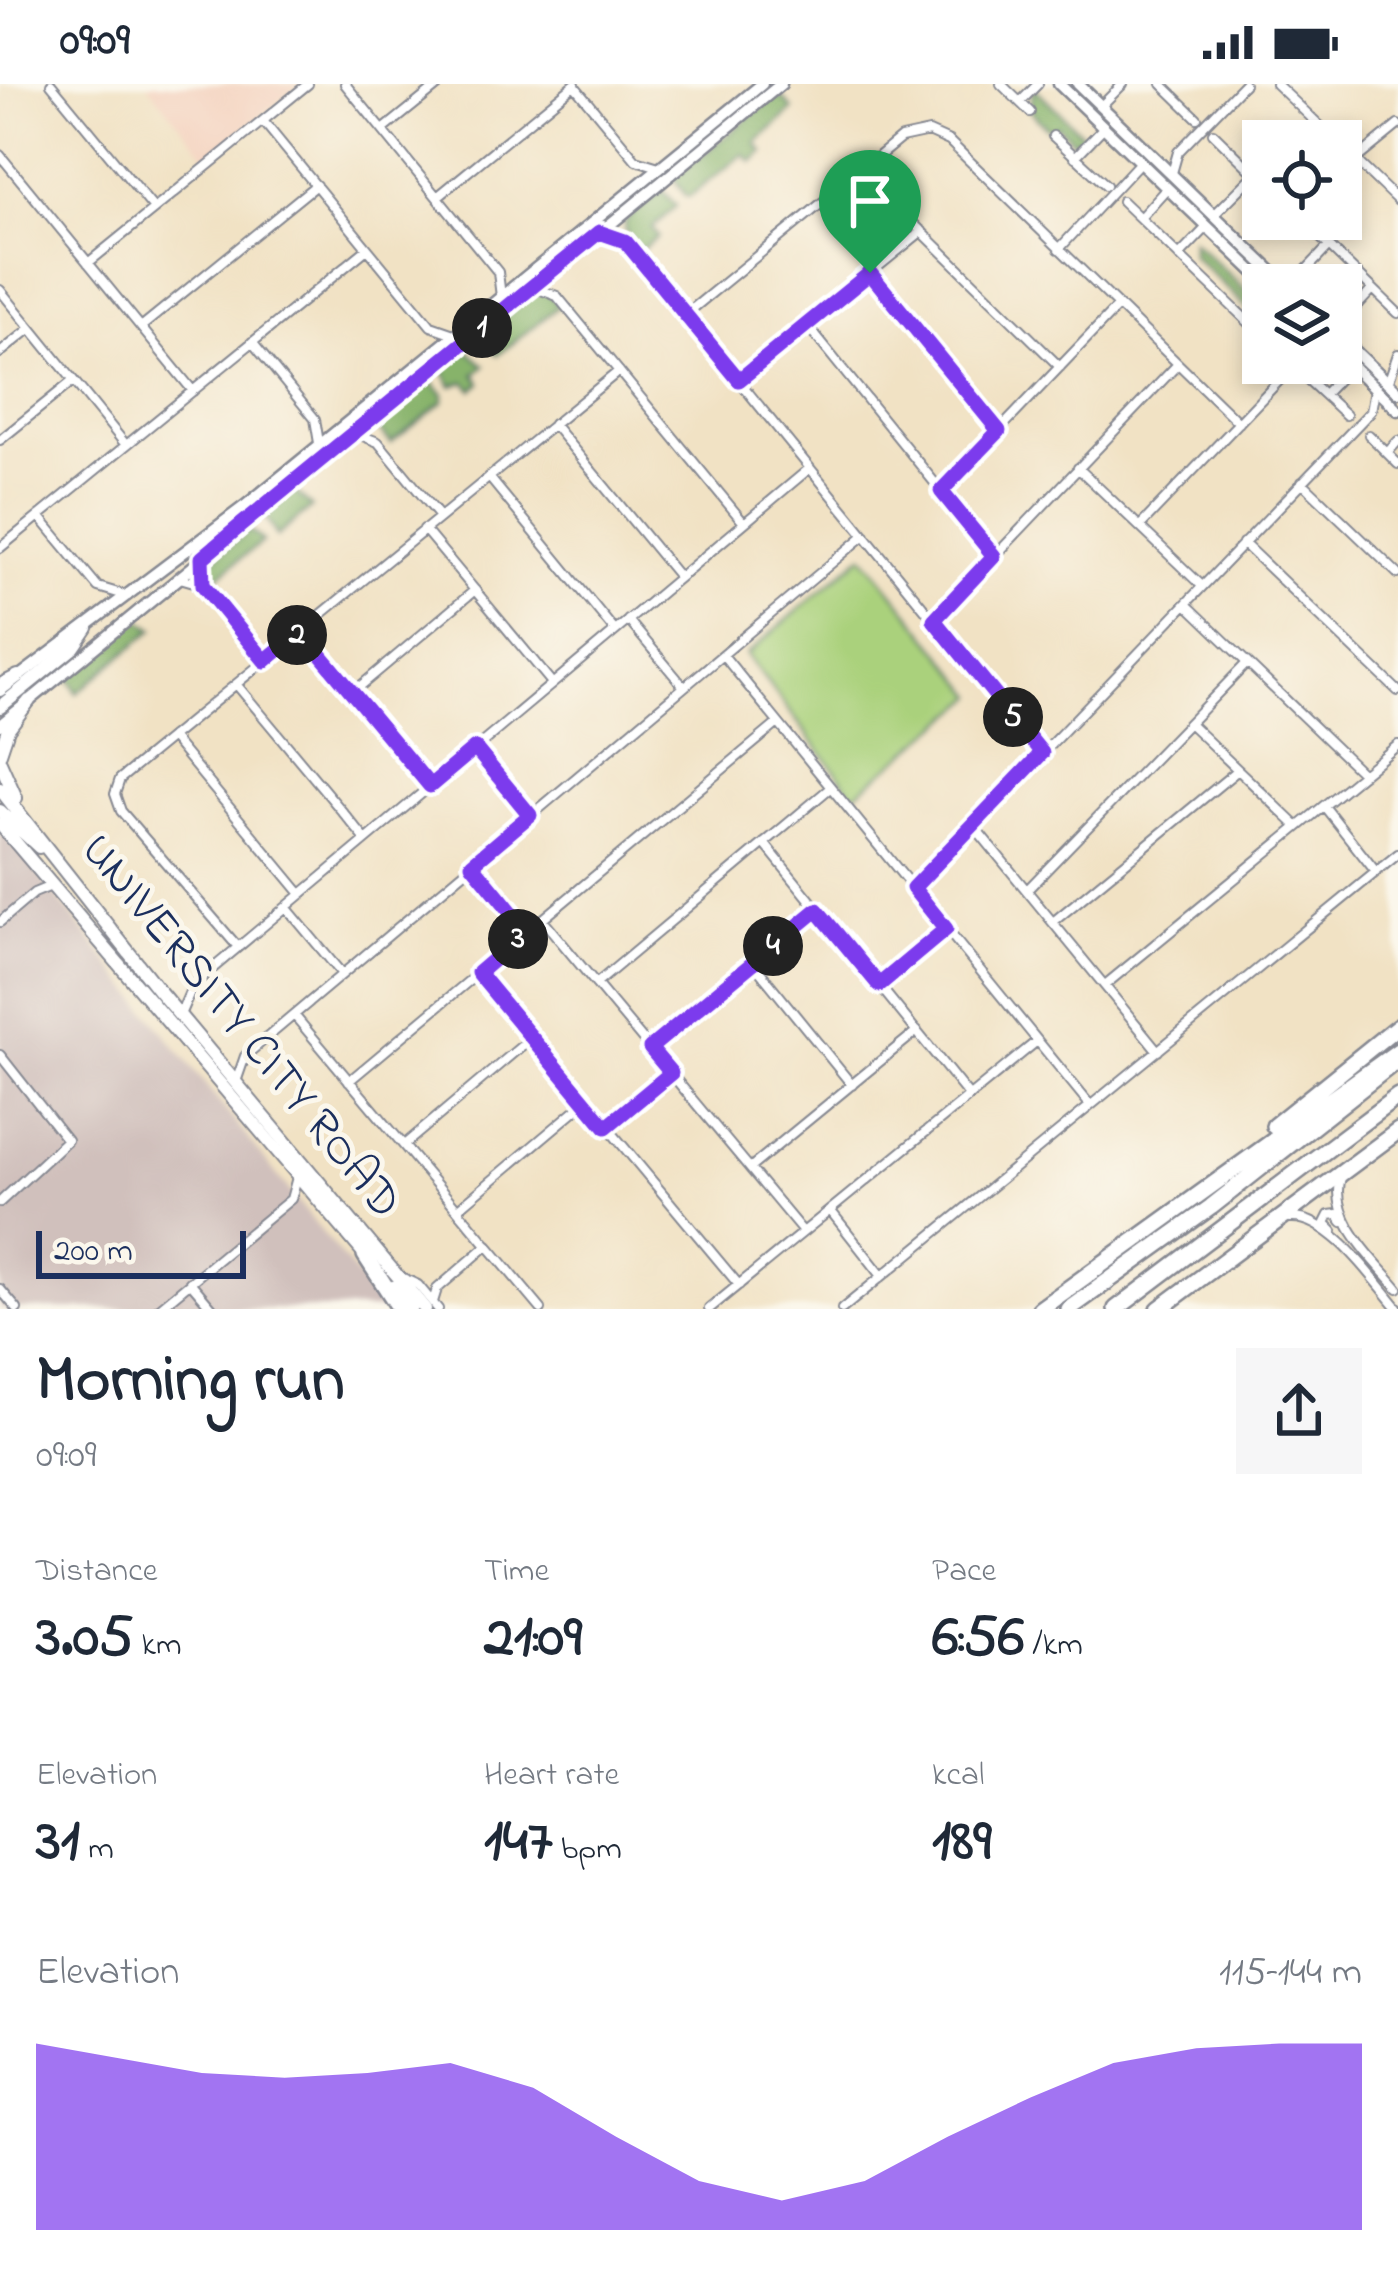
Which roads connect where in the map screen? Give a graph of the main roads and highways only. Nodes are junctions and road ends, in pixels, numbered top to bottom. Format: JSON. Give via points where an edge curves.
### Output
{"nodes":[{"id":1,"x":762,"y":84,"type":"edge"},
{"id":2,"x":781,"y":84,"type":"edge"},
{"id":3,"x":1059,"y":84,"type":"edge"},
{"id":4,"x":1078,"y":84,"type":"edge"},
{"id":5,"x":1125,"y":146,"type":"junction"},
{"id":6,"x":1154,"y":156,"type":"junction"},
{"id":7,"x":662,"y":172,"type":"junction"},
{"id":8,"x":1211,"y":220,"type":"junction"},
{"id":9,"x":1221,"y":240,"type":"junction"},
{"id":10,"x":1257,"y":256,"type":"junction"},
{"id":11,"x":1246,"y":264,"type":"edge"},
{"id":12,"x":1266,"y":264,"type":"edge"},
{"id":13,"x":528,"y":283,"type":"junction"},
{"id":14,"x":1362,"y":358,"type":"edge"},
{"id":15,"x":1362,"y":375,"type":"edge"},
{"id":16,"x":1393,"y":387,"type":"edge"},
{"id":17,"x":1396,"y":408,"type":"edge"},
{"id":18,"x":348,"y":430,"type":"junction"},
{"id":19,"x":315,"y":449,"type":"junction"},
{"id":20,"x":281,"y":493,"type":"junction"},
{"id":21,"x":92,"y":624,"type":"junction"},
{"id":22,"x":18,"y":676,"type":"joint"},
{"id":23,"x":0,"y":688,"type":"edge"},
{"id":24,"x":29,"y":701,"type":"junction"},
{"id":25,"x":0,"y":707,"type":"edge"},
{"id":26,"x":0,"y":724,"type":"edge"},
{"id":27,"x":0,"y":752,"type":"edge"},
{"id":28,"x":0,"y":762,"type":"edge"},
{"id":29,"x":0,"y":790,"type":"edge"},
{"id":30,"x":0,"y":800,"type":"edge"},
{"id":31,"x":0,"y":812,"type":"edge"},
{"id":32,"x":3,"y":830,"type":"edge"},
{"id":33,"x":38,"y":841,"type":"junction"},
{"id":34,"x":1398,"y":1026,"type":"edge"},
{"id":35,"x":1398,"y":1055,"type":"edge"},
{"id":36,"x":1398,"y":1096,"type":"edge"},
{"id":37,"x":1398,"y":1131,"type":"edge"},
{"id":38,"x":1199,"y":1190,"type":"junction"},
{"id":39,"x":365,"y":1255,"type":"junction"},
{"id":40,"x":1069,"y":1284,"type":"junction"},
{"id":41,"x":432,"y":1307,"type":"edge"},
{"id":42,"x":400,"y":1309,"type":"edge"},
{"id":43,"x":411,"y":1309,"type":"edge"},
{"id":44,"x":1026,"y":1309,"type":"edge"},
{"id":45,"x":1040,"y":1309,"type":"edge"},
{"id":46,"x":1070,"y":1309,"type":"edge"},
{"id":47,"x":1116,"y":1309,"type":"edge"},
{"id":48,"x":1159,"y":1309,"type":"edge"}],
"edges":[{"from":1,"to":7,"type":"main road"},
{"from":2,"to":7,"type":"main road"},
{"from":3,"to":5,"type":"main road"},
{"from":4,"to":6,"type":"main road"},
{"from":5,"to":6,"type":"main road"},
{"from":5,"to":8,"type":"main road"},
{"from":6,"to":8,"type":"main road"},
{"from":7,"to":13,"type":"main road","via":[[638,184]]},
{"from":7,"to":13,"type":"main road","via":[[622,214]]},
{"from":8,"to":9,"type":"main road"},
{"from":8,"to":10,"type":"main road"},
{"from":9,"to":10,"type":"main road"},
{"from":9,"to":11,"type":"main road"},
{"from":10,"to":12,"type":"main road"},
{"from":13,"to":18,"type":"main road"},
{"from":13,"to":18,"type":"main road","via":[[433,352]]},
{"from":14,"to":16,"type":"main road"},
{"from":15,"to":17,"type":"main road"},
{"from":18,"to":19,"type":"main road"},
{"from":18,"to":20,"type":"main road"},
{"from":19,"to":20,"type":"main road"},
{"from":19,"to":21,"type":"main road"},
{"from":20,"to":24,"type":"main road"},
{"from":21,"to":22,"type":"main road"},
{"from":21,"to":25,"type":"main road"},
{"from":22,"to":23,"type":"main road"},
{"from":24,"to":26,"type":"main road"},
{"from":24,"to":27,"type":"main road"},
{"from":28,"to":33,"type":"main road"},
{"from":29,"to":33,"type":"main road","name":"UNIVERSITY CITY ROAD"},
{"from":30,"to":33,"type":"main road"},
{"from":31,"to":33,"type":"main road"},
{"from":32,"to":39,"type":"main road","name":"UNIVERSITY CITY ROAD"},
{"from":33,"to":41,"type":"main road","name":"UNIVERSITY CITY ROAD"},
{"from":34,"to":38,"type":"highway"},
{"from":35,"to":38,"type":"highway"},
{"from":35,"to":46,"type":"highway"},
{"from":36,"to":47,"type":"highway"},
{"from":37,"to":48,"type":"highway"},
{"from":38,"to":40,"type":"highway"},
{"from":39,"to":42,"type":"highway"},
{"from":39,"to":43,"type":"main road","name":"UNIVERSITY CITY ROAD"},
{"from":40,"to":44,"type":"highway"},
{"from":40,"to":45,"type":"highway"}]}
